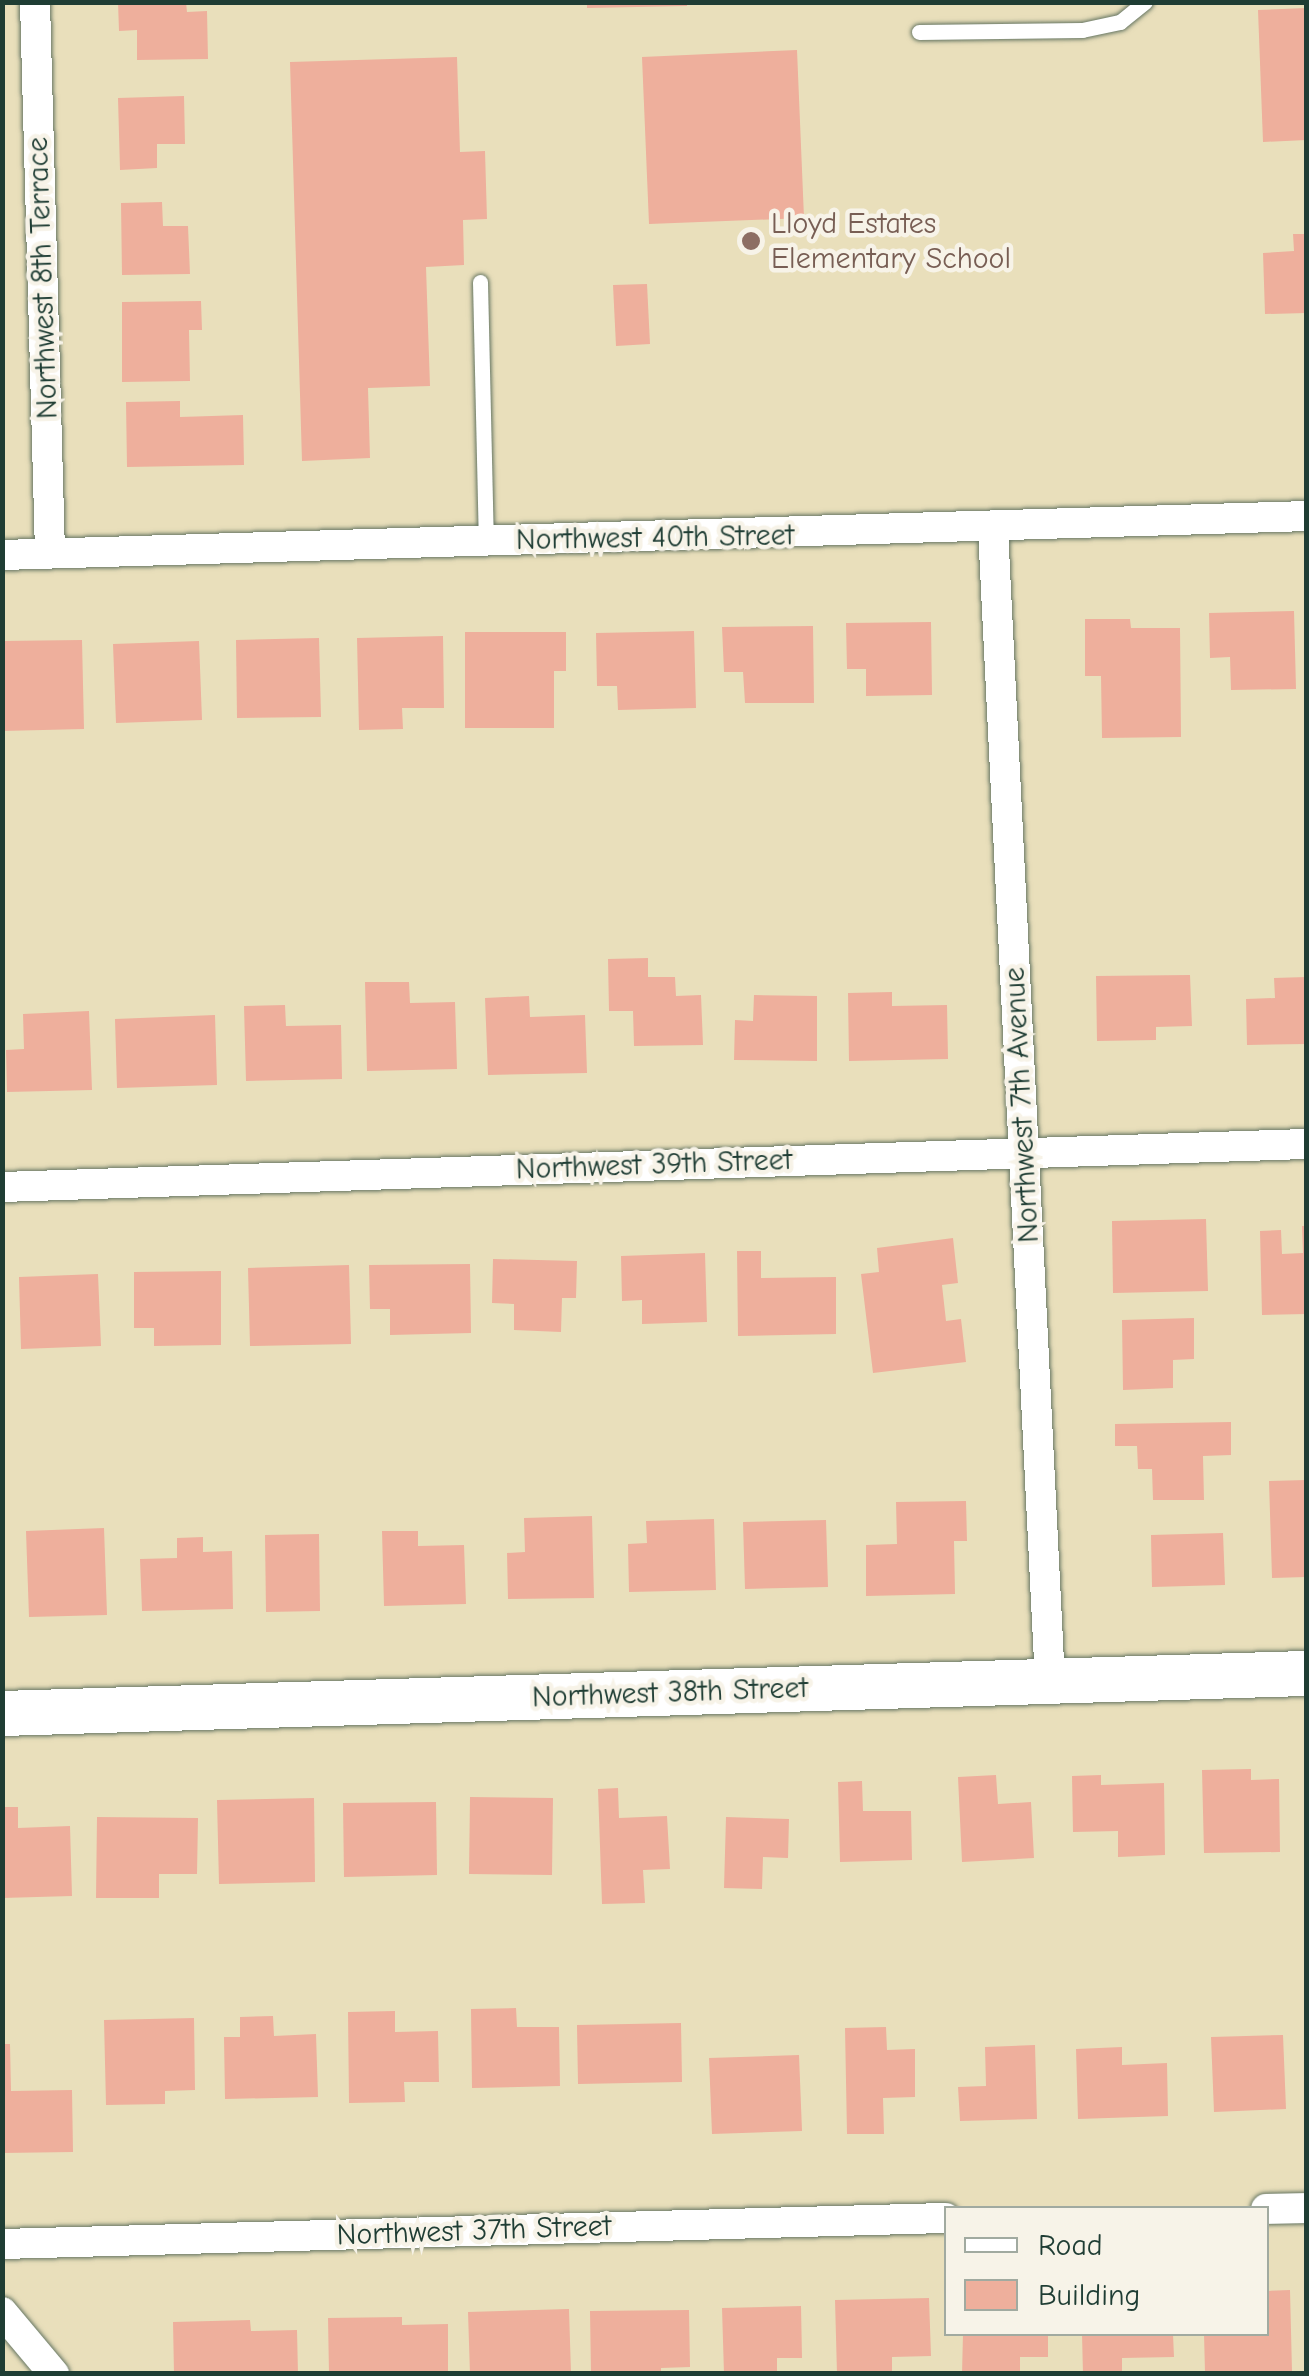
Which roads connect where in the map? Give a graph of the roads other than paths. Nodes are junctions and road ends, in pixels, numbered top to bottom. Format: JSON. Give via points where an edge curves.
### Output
{"nodes":[{"id":1,"x":35,"y":2,"type":"edge"},
{"id":2,"x":1146,"y":2,"type":"edge"},
{"id":3,"x":919,"y":32,"type":"dead end"},
{"id":4,"x":480,"y":282,"type":"dead end"},
{"id":5,"x":1306,"y":516,"type":"edge"},
{"id":6,"x":993,"y":529,"type":"junction"},
{"id":7,"x":486,"y":542,"type":"junction"},
{"id":8,"x":50,"y":553,"type":"junction"},
{"id":9,"x":2,"y":555,"type":"edge"},
{"id":10,"x":1306,"y":1144,"type":"edge"},
{"id":11,"x":1024,"y":1151,"type":"junction"},
{"id":12,"x":2,"y":1187,"type":"edge"},
{"id":13,"x":1306,"y":1673,"type":"edge"},
{"id":14,"x":1050,"y":1681,"type":"junction"},
{"id":15,"x":13,"y":1716,"type":"edge"},
{"id":16,"x":1306,"y":2208,"type":"edge"},
{"id":17,"x":1269,"y":2209,"type":"edge"},
{"id":18,"x":944,"y":2218,"type":"edge"},
{"id":19,"x":2,"y":2244,"type":"edge"},
{"id":20,"x":2,"y":2312,"type":"edge"},
{"id":21,"x":54,"y":2374,"type":"edge"}],
"edges":[{"from":1,"to":8,"type":"street","name":"Northwest 8th Terrace"},
{"from":2,"to":3,"type":"lane","via":[[1120,22],[1082,30]]},
{"from":4,"to":7,"type":"lane"},
{"from":5,"to":6,"type":"street","name":"Northwest 40th Street"},
{"from":6,"to":7,"type":"street","name":"Northwest 40th Street"},
{"from":6,"to":11,"type":"street","name":"Northwest 7th Avenue"},
{"from":7,"to":8,"type":"street","name":"Northwest 40th Street"},
{"from":8,"to":9,"type":"street","name":"Northwest 40th Street"},
{"from":10,"to":11,"type":"street","name":"Northwest 39th Street"},
{"from":11,"to":12,"type":"street","name":"Northwest 39th Street"},
{"from":11,"to":14,"type":"street","name":"Northwest 7th Avenue"},
{"from":13,"to":14,"type":"street","name":"Northwest 38th Street"},
{"from":14,"to":15,"type":"street","name":"Northwest 38th Street"},
{"from":16,"to":17,"type":"street"},
{"from":18,"to":19,"type":"street","name":"Northwest 37th Street"},
{"from":20,"to":21,"type":"street"}]}
